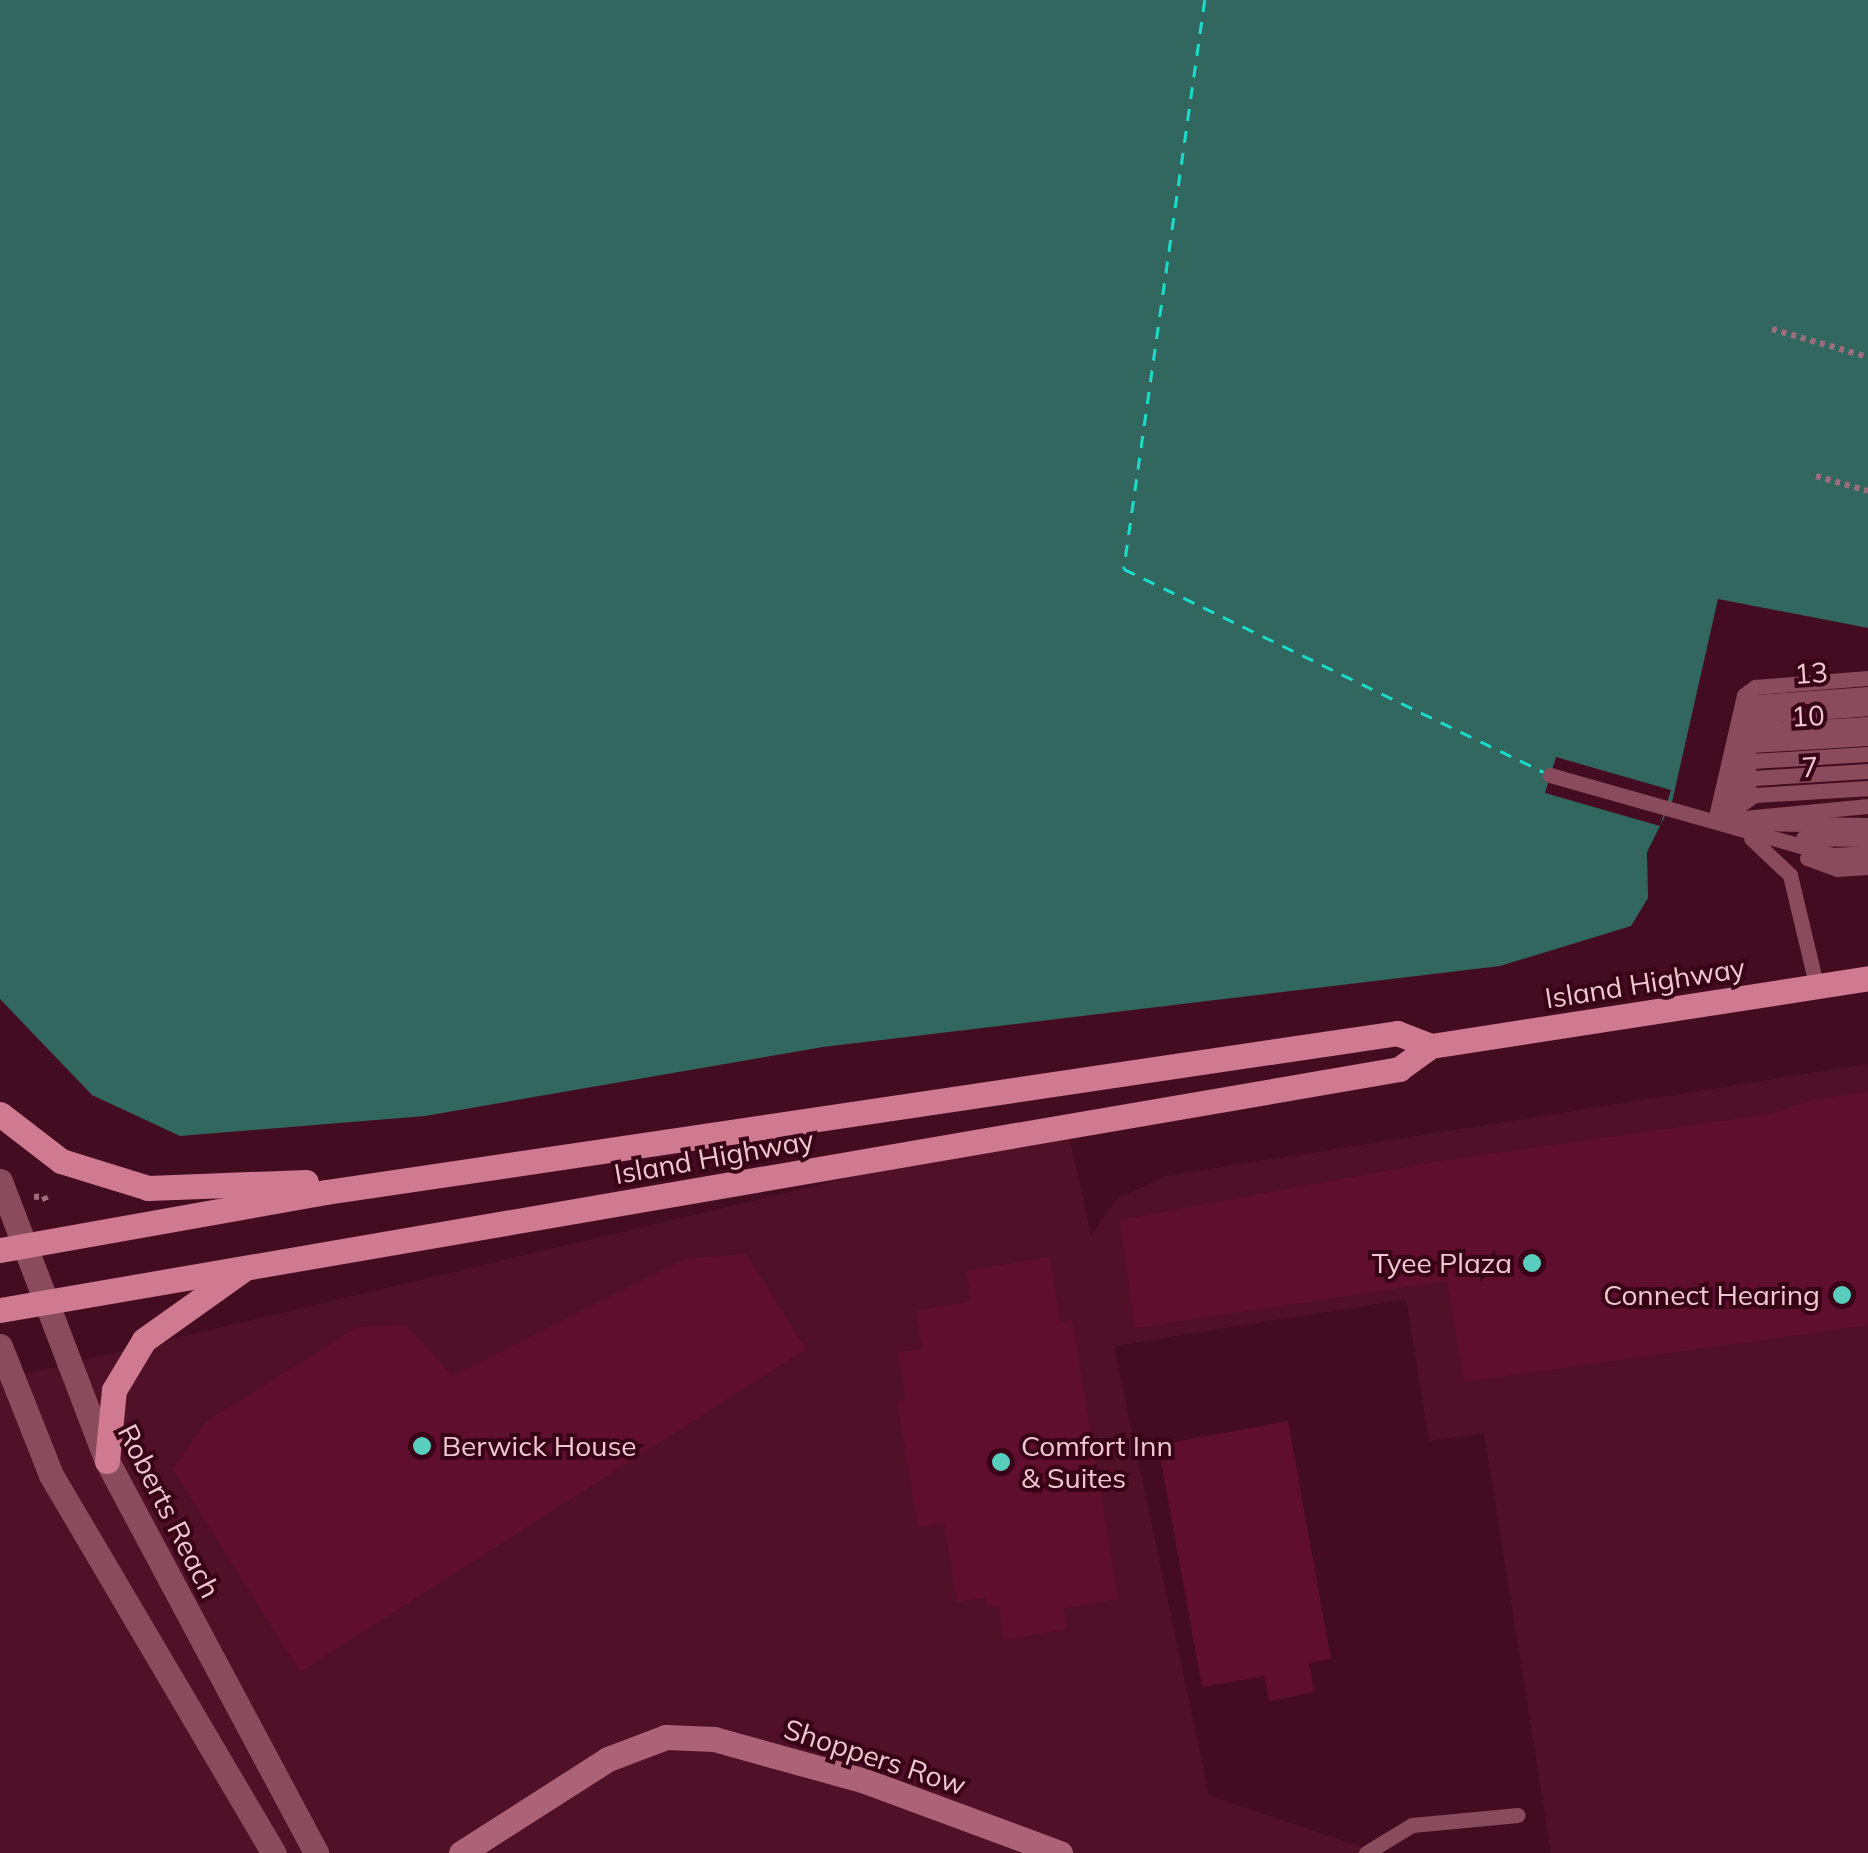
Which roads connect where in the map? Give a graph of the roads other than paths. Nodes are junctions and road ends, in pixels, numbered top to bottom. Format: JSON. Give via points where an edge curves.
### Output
{"nodes":[{"id":1,"x":1868,"y":678,"type":"edge"},
{"id":2,"x":1868,"y":694,"type":"edge"},
{"id":3,"x":1868,"y":708,"type":"edge"},
{"id":4,"x":1868,"y":724,"type":"edge"},
{"id":5,"x":1753,"y":731,"type":"junction"},
{"id":6,"x":1868,"y":738,"type":"edge"},
{"id":7,"x":1868,"y":754,"type":"edge"},
{"id":8,"x":1868,"y":771,"type":"edge"},
{"id":9,"x":1550,"y":775,"type":"dead end"},
{"id":10,"x":1754,"y":787,"type":"junction"},
{"id":11,"x":1868,"y":788,"type":"edge"},
{"id":12,"x":1868,"y":806,"type":"edge"},
{"id":13,"x":1715,"y":821,"type":"junction"},
{"id":14,"x":1868,"y":825,"type":"edge"},
{"id":15,"x":1868,"y":839,"type":"edge"},
{"id":16,"x":1827,"y":849,"type":"junction"},
{"id":17,"x":1868,"y":853,"type":"edge"},
{"id":18,"x":1868,"y":868,"type":"edge"},
{"id":19,"x":1868,"y":978,"type":"edge"},
{"id":20,"x":1817,"y":988,"type":"junction"},
{"id":21,"x":1431,"y":1046,"type":"junction"},
{"id":22,"x":0,"y":1114,"type":"edge"},
{"id":23,"x":420,"y":1178,"type":"junction"},
{"id":24,"x":0,"y":1182,"type":"edge"},
{"id":25,"x":12,"y":1247,"type":"edge"},
{"id":26,"x":245,"y":1268,"type":"junction"},
{"id":27,"x":42,"y":1303,"type":"junction"},
{"id":28,"x":0,"y":1310,"type":"edge"},
{"id":29,"x":0,"y":1346,"type":"edge"},
{"id":30,"x":107,"y":1461,"type":"junction"},
{"id":31,"x":1518,"y":1815,"type":"dead end"},
{"id":32,"x":274,"y":1853,"type":"edge"},
{"id":33,"x":316,"y":1853,"type":"edge"},
{"id":34,"x":460,"y":1853,"type":"edge"},
{"id":35,"x":1060,"y":1853,"type":"edge"},
{"id":36,"x":1366,"y":1853,"type":"edge"}],
"edges":[{"from":1,"to":13,"type":"lane","via":[[1769,686],[1744,695]]},
{"from":2,"to":5,"type":"lane","name":"13"},
{"from":3,"to":5,"type":"lane"},
{"from":4,"to":5,"type":"lane"},
{"from":5,"to":6,"type":"lane","name":"10"},
{"from":5,"to":7,"type":"lane"},
{"from":5,"to":13,"type":"lane"},
{"from":5,"to":13,"type":"lane"},
{"from":5,"to":13,"type":"lane","via":[[1746,711]]},
{"from":8,"to":10,"type":"lane"},
{"from":9,"to":13,"type":"lane"},
{"from":10,"to":11,"type":"lane","name":"7"},
{"from":10,"to":13,"type":"lane"},
{"from":12,"to":13,"type":"lane"},
{"from":13,"to":16,"type":"lane"},
{"from":13,"to":16,"type":"lane"},
{"from":13,"to":20,"type":"lane","via":[[1757,841],[1790,875]]},
{"from":14,"to":16,"type":"lane"},
{"from":15,"to":16,"type":"lane"},
{"from":16,"to":17,"type":"lane"},
{"from":16,"to":18,"type":"lane"},
{"from":19,"to":20,"type":"main road","name":"Island Highway"},
{"from":20,"to":21,"type":"main road","name":"Island Highway"},
{"from":21,"to":23,"type":"main road","name":"Island Highway","via":[[1398,1033]]},
{"from":21,"to":26,"type":"main road","name":"Island Highway","via":[[1398,1069]]},
{"from":22,"to":23,"type":"main road","via":[[62,1161],[148,1188]]},
{"from":23,"to":25,"type":"main road","name":"Island Highway"},
{"from":24,"to":25,"type":"street","name":"Roberts Reach"},
{"from":25,"to":27,"type":"street","name":"Roberts Reach"},
{"from":26,"to":27,"type":"main road","name":"Island Highway"},
{"from":26,"to":30,"type":"main road","via":[[144,1340],[114,1390]]},
{"from":27,"to":28,"type":"main road","name":"Island Highway"},
{"from":27,"to":30,"type":"street","name":"Roberts Reach"},
{"from":29,"to":32,"type":"street","via":[[51,1475]]},
{"from":30,"to":33,"type":"street","name":"Roberts Reach"},
{"from":31,"to":36,"type":"lane","via":[[1412,1825]]},
{"from":34,"to":35,"type":"street","name":"Shoppers Row","via":[[608,1758],[666,1737],[714,1739],[865,1781]]}]}
